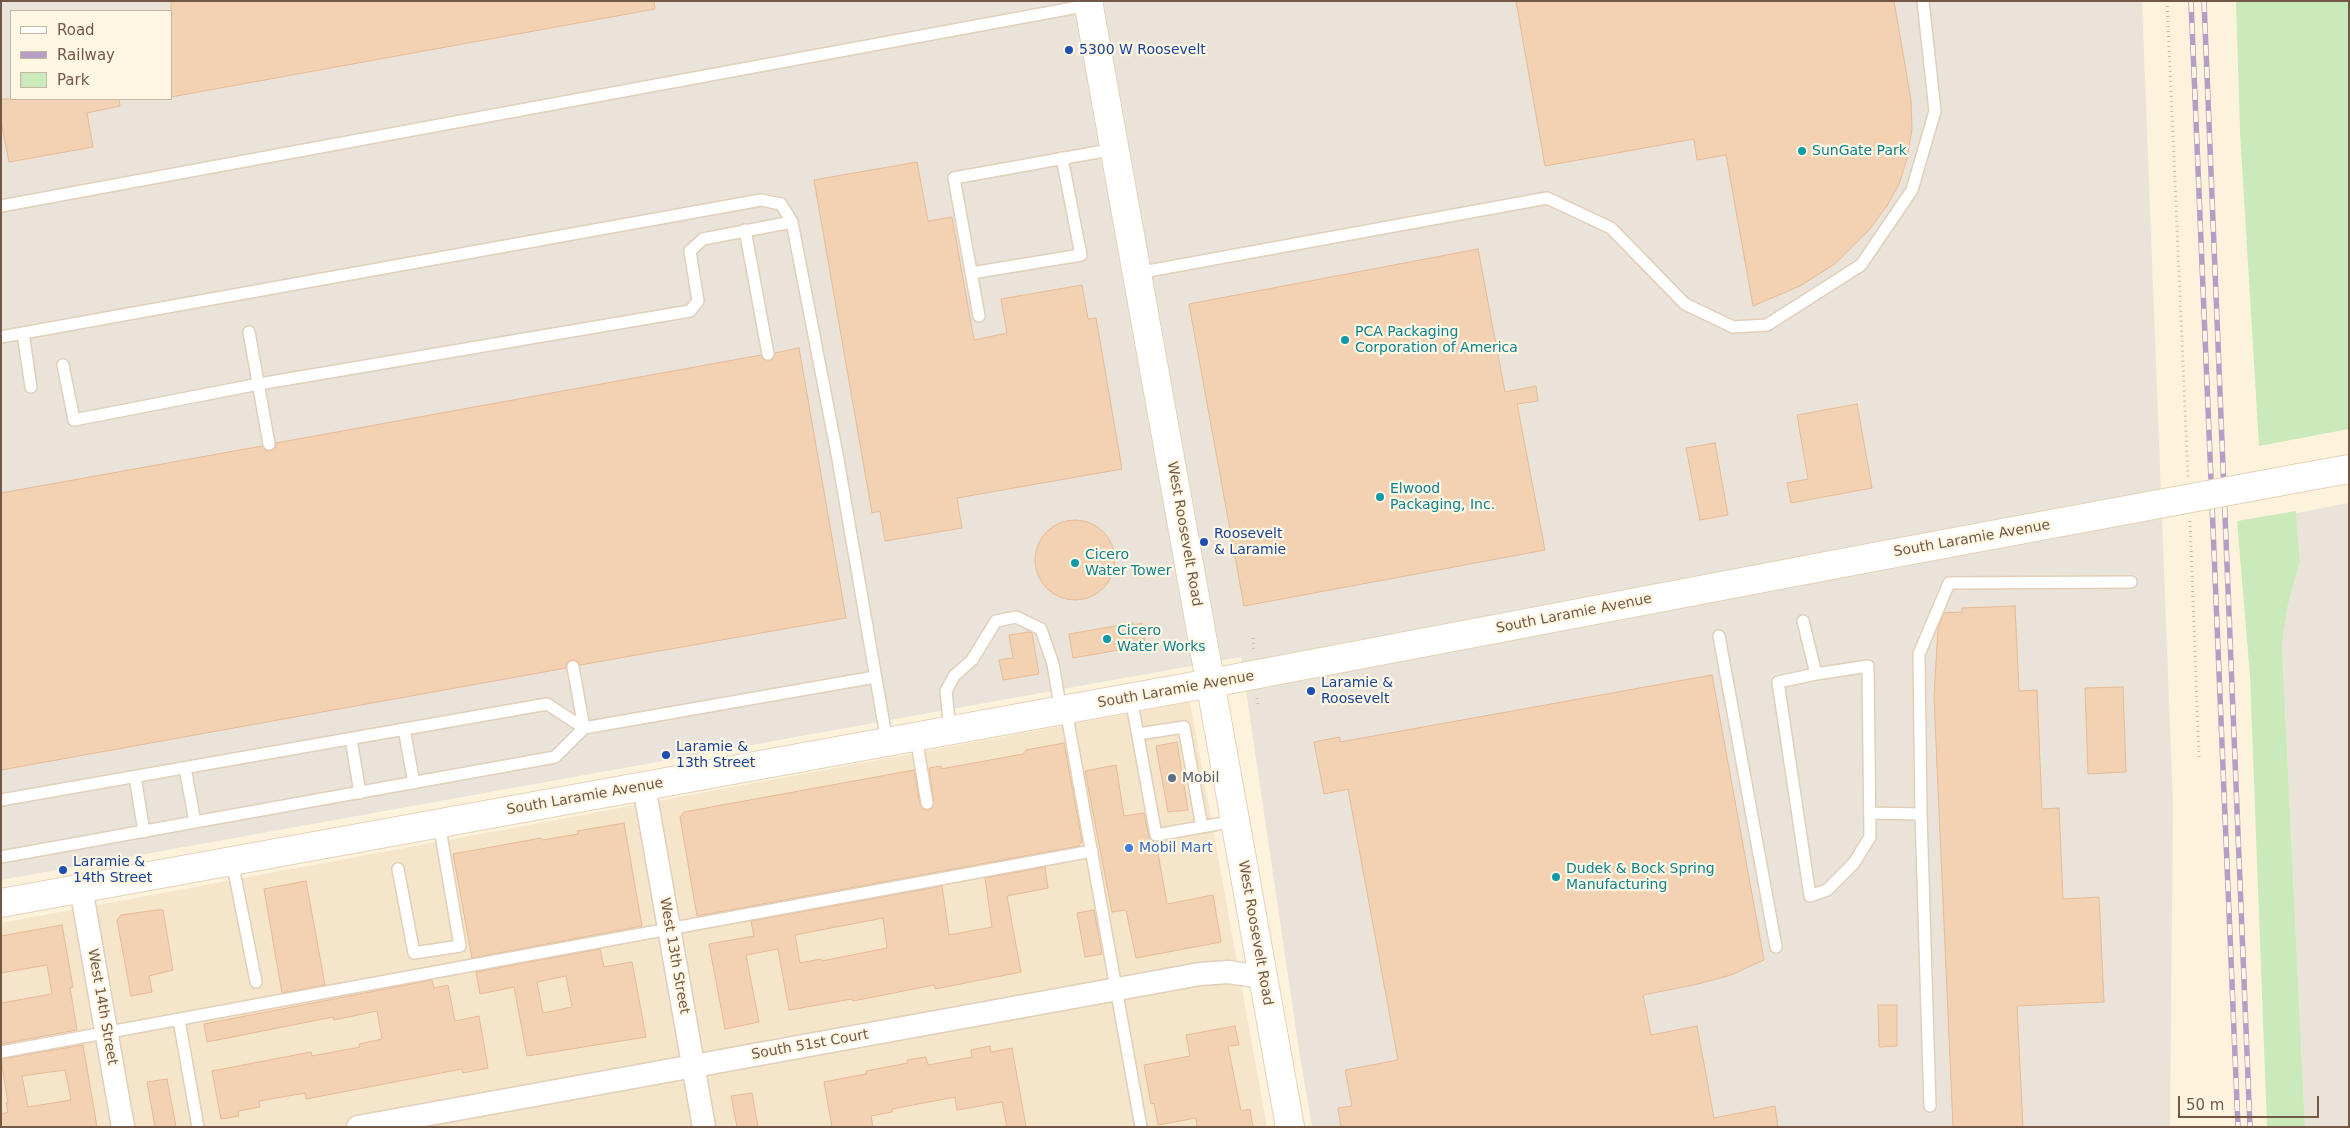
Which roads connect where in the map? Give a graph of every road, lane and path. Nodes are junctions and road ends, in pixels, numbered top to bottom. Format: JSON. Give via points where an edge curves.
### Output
{"nodes":[{"id":1,"x":1923,"y":1,"type":"edge"},
{"id":2,"x":2167,"y":1,"type":"edge"},
{"id":3,"x":1089,"y":3,"type":"edge"},
{"id":4,"x":1115,"y":149,"type":"junction"},
{"id":5,"x":1062,"y":158,"type":"junction"},
{"id":6,"x":1,"y":206,"type":"edge"},
{"id":7,"x":792,"y":222,"type":"junction"},
{"id":8,"x":745,"y":230,"type":"junction"},
{"id":9,"x":971,"y":273,"type":"junction"},
{"id":10,"x":1137,"y":273,"type":"junction"},
{"id":11,"x":979,"y":316,"type":"dead end"},
{"id":12,"x":249,"y":332,"type":"dead end"},
{"id":13,"x":22,"y":333,"type":"junction"},
{"id":14,"x":1,"y":337,"type":"edge"},
{"id":15,"x":768,"y":354,"type":"dead end"},
{"id":16,"x":63,"y":365,"type":"dead end"},
{"id":17,"x":259,"y":384,"type":"junction"},
{"id":18,"x":31,"y":387,"type":"dead end"},
{"id":19,"x":269,"y":444,"type":"dead end"},
{"id":20,"x":2349,"y":469,"type":"edge"},
{"id":21,"x":2188,"y":480,"type":"dead end"},
{"id":22,"x":2190,"y":519,"type":"dead end"},
{"id":23,"x":2131,"y":582,"type":"dead end"},
{"id":24,"x":1803,"y":621,"type":"dead end"},
{"id":25,"x":1719,"y":636,"type":"dead end"},
{"id":26,"x":1253,"y":638,"type":"dead end"},
{"id":27,"x":1254,"y":651,"type":"dead end"},
{"id":28,"x":573,"y":667,"type":"dead end"},
{"id":29,"x":1816,"y":674,"type":"junction"},
{"id":30,"x":875,"y":677,"type":"junction"},
{"id":31,"x":1211,"y":683,"type":"junction"},
{"id":32,"x":1257,"y":697,"type":"dead end"},
{"id":33,"x":1131,"y":698,"type":"junction"},
{"id":34,"x":1258,"y":707,"type":"dead end"},
{"id":35,"x":1063,"y":710,"type":"junction"},
{"id":36,"x":584,"y":728,"type":"junction"},
{"id":37,"x":404,"y":729,"type":"junction"},
{"id":38,"x":950,"y":731,"type":"junction"},
{"id":39,"x":1138,"y":734,"type":"junction"},
{"id":40,"x":916,"y":737,"type":"junction"},
{"id":41,"x":351,"y":739,"type":"junction"},
{"id":42,"x":887,"y":742,"type":"junction"},
{"id":43,"x":2199,"y":758,"type":"dead end"},
{"id":44,"x":185,"y":768,"type":"junction"},
{"id":45,"x":135,"y":777,"type":"junction"},
{"id":46,"x":414,"y":783,"type":"junction"},
{"id":47,"x":644,"y":786,"type":"junction"},
{"id":48,"x":360,"y":793,"type":"junction"},
{"id":49,"x":1,"y":800,"type":"edge"},
{"id":50,"x":927,"y":803,"type":"dead end"},
{"id":51,"x":1870,"y":813,"type":"junction"},
{"id":52,"x":1921,"y":814,"type":"junction"},
{"id":53,"x":1235,"y":821,"type":"junction"},
{"id":54,"x":196,"y":822,"type":"junction"},
{"id":55,"x":439,"y":823,"type":"junction"},
{"id":56,"x":1202,"y":827,"type":"junction"},
{"id":57,"x":144,"y":832,"type":"junction"},
{"id":58,"x":1092,"y":851,"type":"junction"},
{"id":59,"x":1,"y":857,"type":"edge"},
{"id":60,"x":232,"y":861,"type":"junction"},
{"id":61,"x":398,"y":869,"type":"dead end"},
{"id":62,"x":81,"y":888,"type":"junction"},
{"id":63,"x":1,"y":903,"type":"edge"},
{"id":64,"x":669,"y":930,"type":"junction"},
{"id":65,"x":1776,"y":947,"type":"dead end"},
{"id":66,"x":1263,"y":976,"type":"junction"},
{"id":67,"x":256,"y":982,"type":"dead end"},
{"id":68,"x":1116,"y":990,"type":"junction"},
{"id":69,"x":178,"y":1020,"type":"junction"},
{"id":70,"x":107,"y":1033,"type":"junction"},
{"id":71,"x":1,"y":1052,"type":"edge"},
{"id":72,"x":694,"y":1066,"type":"junction"},
{"id":73,"x":1930,"y":1106,"type":"dead end"},
{"id":74,"x":123,"y":1127,"type":"edge"},
{"id":75,"x":198,"y":1127,"type":"edge"},
{"id":76,"x":358,"y":1127,"type":"edge"},
{"id":77,"x":704,"y":1127,"type":"edge"},
{"id":78,"x":1141,"y":1127,"type":"edge"},
{"id":79,"x":1290,"y":1127,"type":"edge"}],
"edges":[{"from":1,"to":10,"type":"lane","via":[[1935,111],[1912,190],[1861,265],[1767,325],[1733,327],[1685,304],[1611,228],[1547,198]]},
{"from":2,"to":21,"type":"path"},
{"from":3,"to":4,"type":"main road","name":"West Roosevelt Road"},
{"from":3,"to":6,"type":"lane"},
{"from":4,"to":5,"type":"lane"},
{"from":4,"to":10,"type":"main road","name":"West Roosevelt Road"},
{"from":5,"to":9,"type":"lane","via":[[954,178]]},
{"from":5,"to":9,"type":"lane","via":[[1081,255]]},
{"from":7,"to":8,"type":"lane"},
{"from":7,"to":13,"type":"lane","via":[[781,204],[761,200]]},
{"from":7,"to":30,"type":"lane","via":[[837,454]]},
{"from":8,"to":15,"type":"lane"},
{"from":8,"to":17,"type":"lane","via":[[703,239],[690,251],[698,301],[690,311]]},
{"from":9,"to":11,"type":"lane"},
{"from":10,"to":31,"type":"main road","name":"West Roosevelt Road"},
{"from":12,"to":17,"type":"lane"},
{"from":13,"to":14,"type":"lane"},
{"from":13,"to":18,"type":"lane"},
{"from":16,"to":17,"type":"lane","via":[[74,420]]},
{"from":17,"to":19,"type":"lane"},
{"from":20,"to":31,"type":"main road","name":"South Laramie Avenue","bridge":true},
{"from":22,"to":43,"type":"path"},
{"from":23,"to":52,"type":"lane","via":[[1949,583],[1919,654]]},
{"from":24,"to":29,"type":"lane"},
{"from":25,"to":65,"type":"lane"},
{"from":26,"to":27,"type":"path"},
{"from":28,"to":36,"type":"lane"},
{"from":29,"to":51,"type":"lane","via":[[1868,666]]},
{"from":29,"to":51,"type":"lane","via":[[1778,682],[1810,896],[1827,890],[1854,863],[1870,838]]},
{"from":30,"to":36,"type":"lane"},
{"from":30,"to":42,"type":"lane"},
{"from":31,"to":33,"type":"main road","name":"South Laramie Avenue"},
{"from":31,"to":53,"type":"main road","name":"West Roosevelt Road"},
{"from":32,"to":34,"type":"path"},
{"from":33,"to":35,"type":"main road","name":"South Laramie Avenue"},
{"from":33,"to":39,"type":"lane"},
{"from":35,"to":38,"type":"main road","name":"South Laramie Avenue"},
{"from":35,"to":38,"type":"lane","via":[[1041,629],[1016,617],[996,621],[972,660],[954,676],[946,691]]},
{"from":35,"to":58,"type":"lane"},
{"from":36,"to":37,"type":"lane","via":[[547,704]]},
{"from":36,"to":46,"type":"lane","via":[[555,758]]},
{"from":37,"to":41,"type":"lane"},
{"from":37,"to":46,"type":"lane"},
{"from":38,"to":40,"type":"main road","name":"South Laramie Avenue"},
{"from":39,"to":56,"type":"lane","via":[[1184,727]]},
{"from":39,"to":56,"type":"lane","via":[[1156,835]]},
{"from":40,"to":42,"type":"main road","name":"South Laramie Avenue"},
{"from":40,"to":50,"type":"lane"},
{"from":41,"to":44,"type":"lane"},
{"from":41,"to":48,"type":"lane"},
{"from":42,"to":47,"type":"main road","name":"South Laramie Avenue"},
{"from":44,"to":45,"type":"lane"},
{"from":44,"to":54,"type":"lane"},
{"from":45,"to":49,"type":"lane"},
{"from":45,"to":57,"type":"lane"},
{"from":46,"to":48,"type":"lane"},
{"from":47,"to":55,"type":"main road","name":"South Laramie Avenue"},
{"from":47,"to":64,"type":"street","name":"West 13th Street"},
{"from":48,"to":54,"type":"lane"},
{"from":51,"to":52,"type":"lane"},
{"from":52,"to":73,"type":"lane"},
{"from":53,"to":56,"type":"lane"},
{"from":53,"to":66,"type":"main road","name":"West Roosevelt Road"},
{"from":54,"to":57,"type":"lane"},
{"from":55,"to":60,"type":"main road","name":"South Laramie Avenue"},
{"from":55,"to":61,"type":"lane","via":[[460,946],[414,953]]},
{"from":57,"to":59,"type":"lane"},
{"from":58,"to":64,"type":"lane"},
{"from":58,"to":68,"type":"lane"},
{"from":60,"to":62,"type":"main road","name":"South Laramie Avenue"},
{"from":60,"to":67,"type":"lane"},
{"from":62,"to":63,"type":"main road","name":"South Laramie Avenue"},
{"from":62,"to":70,"type":"street","name":"West 14th Street"},
{"from":64,"to":69,"type":"lane"},
{"from":64,"to":72,"type":"street","name":"West 13th Street"},
{"from":66,"to":68,"type":"street","name":"South 51st Court","via":[[1228,972]]},
{"from":66,"to":79,"type":"main road","name":"West Roosevelt Road"},
{"from":68,"to":72,"type":"street","name":"South 51st Court"},
{"from":68,"to":78,"type":"lane"},
{"from":69,"to":70,"type":"lane"},
{"from":69,"to":75,"type":"lane"},
{"from":70,"to":71,"type":"lane"},
{"from":70,"to":74,"type":"street","name":"West 14th Street"},
{"from":72,"to":76,"type":"street","name":"South 51st Court"},
{"from":72,"to":77,"type":"street","name":"West 13th Street"}]}
